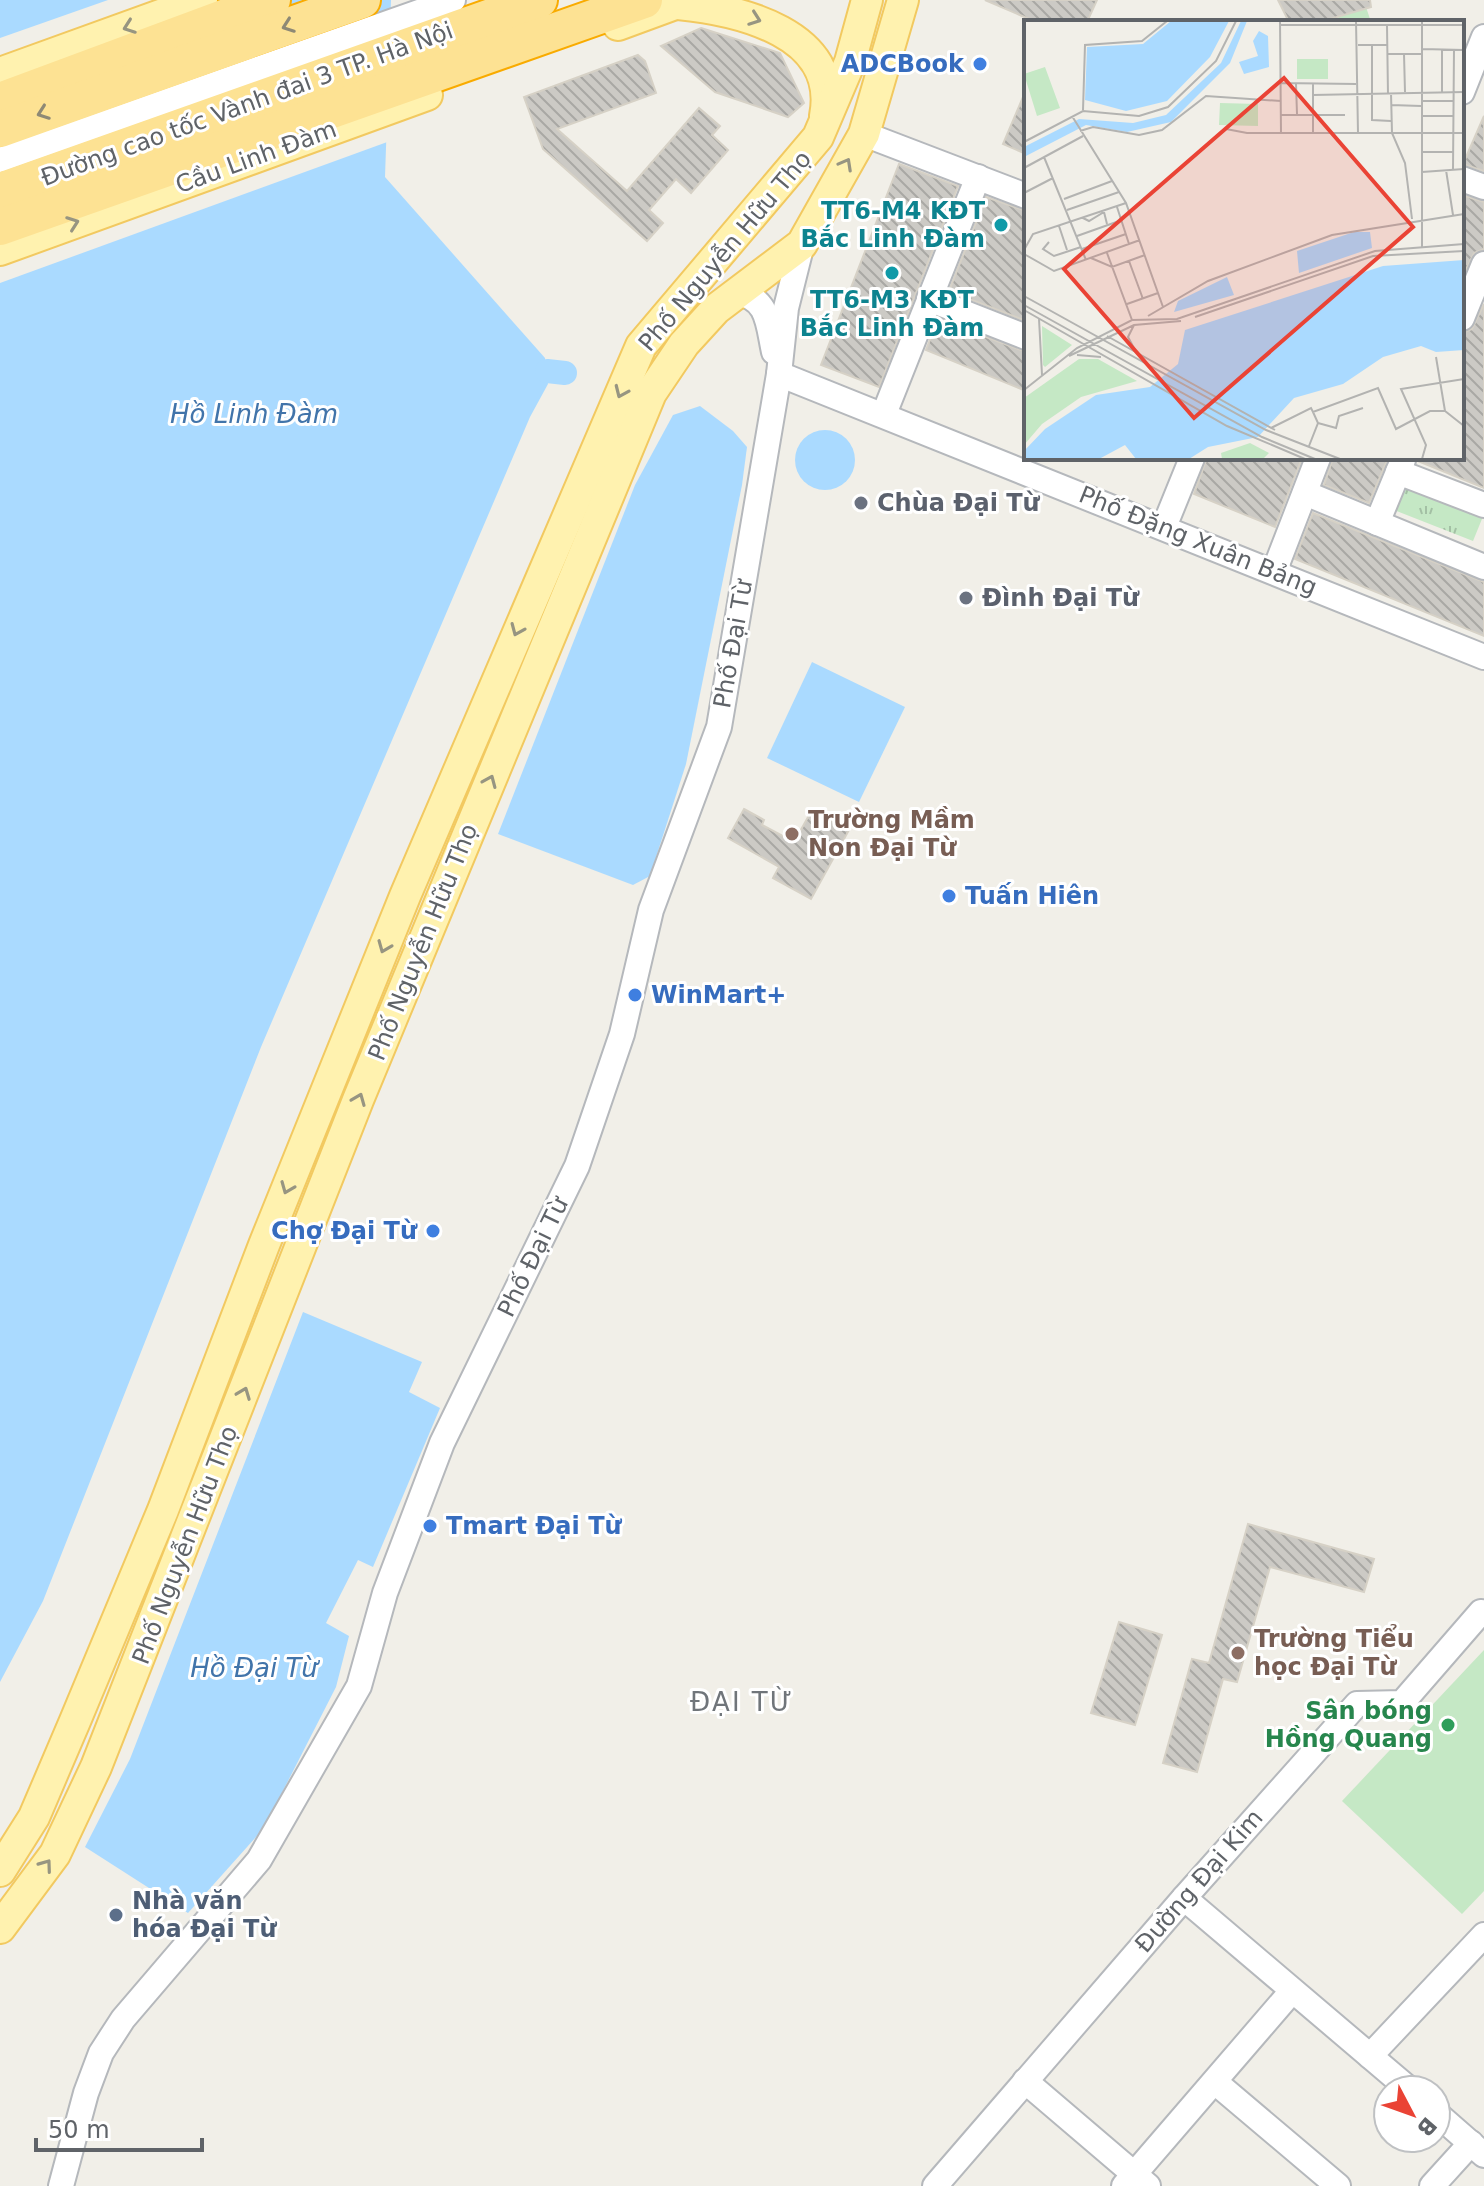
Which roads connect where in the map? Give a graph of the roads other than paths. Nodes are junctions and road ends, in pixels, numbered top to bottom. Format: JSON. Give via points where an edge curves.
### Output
{"nodes":[{"id":1,"x":202,"y":0,"type":"edge"},
{"id":2,"x":272,"y":0,"type":"edge"},
{"id":3,"x":362,"y":0,"type":"edge"},
{"id":4,"x":453,"y":0,"type":"edge"},
{"id":5,"x":539,"y":0,"type":"edge"},
{"id":6,"x":867,"y":0,"type":"edge"},
{"id":7,"x":903,"y":0,"type":"edge"},
{"id":8,"x":669,"y":1,"type":"edge"},
{"id":9,"x":1484,"y":37,"type":"edge"},
{"id":10,"x":0,"y":73,"type":"edge"},
{"id":11,"x":1464,"y":87,"type":"edge"},
{"id":12,"x":0,"y":101,"type":"edge"},
{"id":13,"x":0,"y":129,"type":"edge"},
{"id":14,"x":822,"y":131,"type":"junction"},
{"id":15,"x":864,"y":134,"type":"junction"},
{"id":16,"x":0,"y":160,"type":"edge"},
{"id":17,"x":978,"y":177,"type":"junction"},
{"id":18,"x":1464,"y":180,"type":"edge"},
{"id":19,"x":1484,"y":187,"type":"edge"},
{"id":20,"x":0,"y":191,"type":"edge"},
{"id":21,"x":1024,"y":195,"type":"edge"},
{"id":22,"x":0,"y":227,"type":"edge"},
{"id":23,"x":802,"y":244,"type":"junction"},
{"id":24,"x":0,"y":250,"type":"edge"},
{"id":25,"x":1484,"y":264,"type":"edge"},
{"id":26,"x":737,"y":293,"type":"junction"},
{"id":27,"x":929,"y":299,"type":"junction"},
{"id":28,"x":1464,"y":313,"type":"edge"},
{"id":29,"x":1024,"y":336,"type":"edge"},
{"id":30,"x":779,"y":374,"type":"junction"},
{"id":31,"x":884,"y":414,"type":"junction"},
{"id":32,"x":1191,"y":460,"type":"edge"},
{"id":33,"x":1317,"y":460,"type":"edge"},
{"id":34,"x":1401,"y":465,"type":"edge"},
{"id":35,"x":1305,"y":493,"type":"junction"},
{"id":36,"x":1484,"y":505,"type":"edge"},
{"id":37,"x":1377,"y":523,"type":"junction"},
{"id":38,"x":1164,"y":527,"type":"junction"},
{"id":39,"x":1482,"y":561,"type":"edge"},
{"id":40,"x":1274,"y":572,"type":"junction"},
{"id":41,"x":1484,"y":657,"type":"edge"},
{"id":42,"x":405,"y":896,"type":"junction"},
{"id":43,"x":437,"y":909,"type":"junction"},
{"id":44,"x":1481,"y":1612,"type":"dead end"},
{"id":45,"x":0,"y":1871,"type":"edge"},
{"id":46,"x":1184,"y":1898,"type":"junction"},
{"id":47,"x":0,"y":1928,"type":"edge"},
{"id":48,"x":1484,"y":1935,"type":"edge"},
{"id":49,"x":1292,"y":1991,"type":"junction"},
{"id":50,"x":1370,"y":2056,"type":"junction"},
{"id":51,"x":1391,"y":2074,"type":"edge"},
{"id":52,"x":1025,"y":2081,"type":"junction"},
{"id":53,"x":1215,"y":2082,"type":"junction"},
{"id":54,"x":1452,"y":2127,"type":"edge"},
{"id":55,"x":1477,"y":2149,"type":"edge"},
{"id":56,"x":1135,"y":2182,"type":"edge"},
{"id":57,"x":61,"y":2186,"type":"edge"},
{"id":58,"x":935,"y":2186,"type":"edge"},
{"id":59,"x":1338,"y":2186,"type":"edge"},
{"id":60,"x":1432,"y":2186,"type":"edge"}],
"edges":[{"from":1,"to":10,"type":"main road","one_way":true},
{"from":2,"to":12,"type":"highway"},
{"from":3,"to":13,"type":"highway","one_way":true},
{"from":4,"to":16,"type":"street"},
{"from":5,"to":20,"type":"highway","name":"Đường cao tốc Vành đai 3 TP. Hà Nội"},
{"from":6,"to":14,"type":"main road","name":"Phố Nguyễn Hữu Thọ","via":[[850,62]]},
{"from":7,"to":15,"type":"main road","name":"Phố Nguyễn Hữu Thọ"},
{"from":8,"to":14,"type":"main road","one_way":true,"via":[[746,16],[785,31],[824,77]]},
{"from":8,"to":22,"type":"highway","via":[[455,64]]},
{"from":24,"to":8,"type":"main road","name":"Cầu Linh Đàm","one_way":true,"via":[[513,64]]},
{"from":9,"to":11,"type":"street"},
{"from":14,"to":42,"type":"main road","name":"Phố Nguyễn Hữu Thọ","one_way":true,"via":[[641,346]]},
{"from":15,"to":17,"type":"street"},
{"from":23,"to":15,"type":"main road","name":"Phố Nguyễn Hữu Thọ","one_way":true},
{"from":17,"to":21,"type":"street"},
{"from":17,"to":27,"type":"street"},
{"from":18,"to":19,"type":"street"},
{"from":23,"to":26,"type":"main road","name":"Phố Nguyễn Hữu Thọ"},
{"from":23,"to":30,"type":"street","name":"Phố Đại Từ","via":[[786,308]]},
{"from":25,"to":28,"type":"street"},
{"from":26,"to":30,"type":"street","via":[[751,295],[762,305]]},
{"from":43,"to":26,"type":"main road","name":"Phố Nguyễn Hữu Thọ","one_way":true,"via":[[651,393],[684,344]]},
{"from":27,"to":29,"type":"street"},
{"from":27,"to":31,"type":"street"},
{"from":30,"to":31,"type":"street","name":"Phố Đặng Xuân Bảng"},
{"from":30,"to":57,"type":"street","name":"Phố Đại Từ","via":[[719,727],[651,910],[622,1034],[577,1166],[442,1443],[385,1593],[359,1686],[259,1860],[123,2019],[101,2053]]},
{"from":31,"to":38,"type":"street","name":"Phố Đặng Xuân Bảng"},
{"from":32,"to":38,"type":"street"},
{"from":33,"to":35,"type":"street"},
{"from":34,"to":36,"type":"street"},
{"from":34,"to":37,"type":"street"},
{"from":35,"to":37,"type":"street"},
{"from":35,"to":40,"type":"street"},
{"from":37,"to":39,"type":"street"},
{"from":38,"to":40,"type":"street","name":"Phố Đặng Xuân Bảng"},
{"from":40,"to":41,"type":"street","name":"Phố Đặng Xuân Bảng"},
{"from":42,"to":43,"type":"street"},
{"from":42,"to":45,"type":"main road","name":"Phố Nguyễn Hữu Thọ","one_way":true,"via":[[87,1693],[34,1817]]},
{"from":47,"to":43,"type":"main road","name":"Phố Nguyễn Hữu Thọ","one_way":true,"via":[[55,1854],[96,1767]]},
{"from":44,"to":46,"type":"street","name":"Đường Đại Kim","via":[[1402,1703],[1357,1704]]},
{"from":46,"to":49,"type":"street"},
{"from":46,"to":52,"type":"street","name":"Đường Đại Kim"},
{"from":48,"to":50,"type":"street"},
{"from":49,"to":50,"type":"street"},
{"from":49,"to":53,"type":"street"},
{"from":50,"to":51,"type":"street"},
{"from":52,"to":56,"type":"street"},
{"from":52,"to":58,"type":"street","name":"Đường Đại Kim"},
{"from":53,"to":56,"type":"street"},
{"from":53,"to":59,"type":"street"},
{"from":54,"to":55,"type":"street"},
{"from":55,"to":60,"type":"street"}]}
